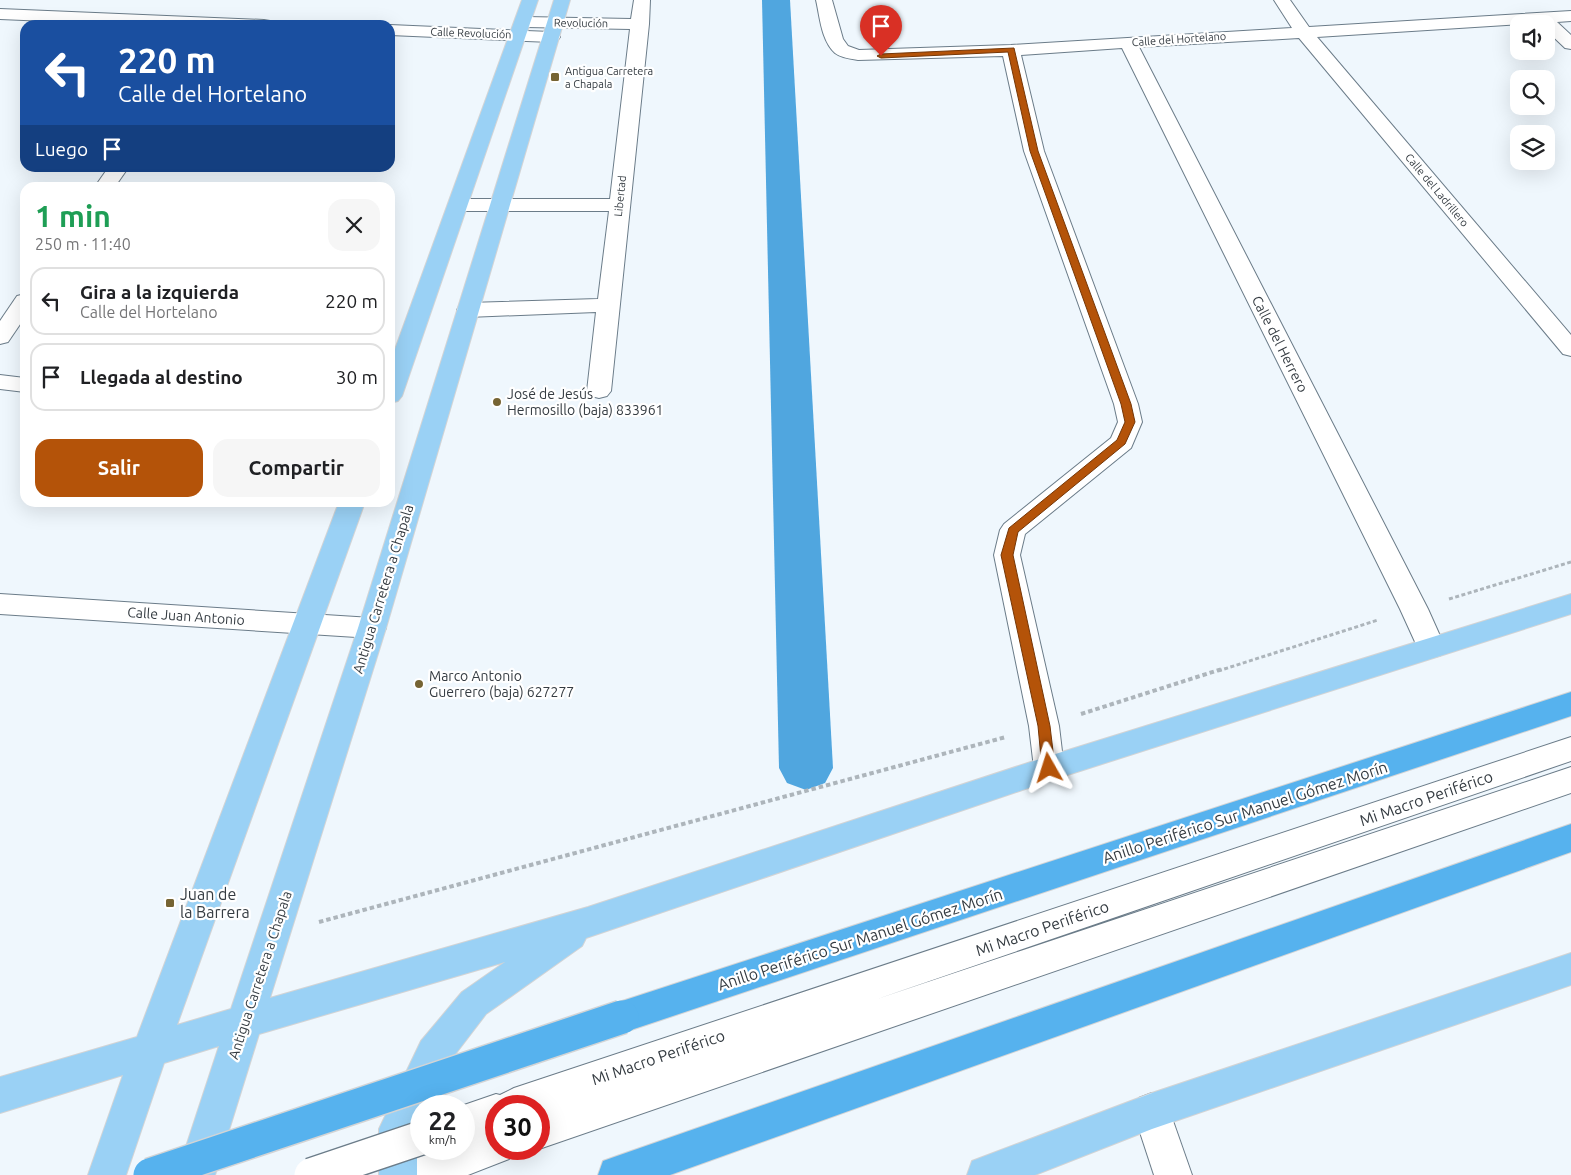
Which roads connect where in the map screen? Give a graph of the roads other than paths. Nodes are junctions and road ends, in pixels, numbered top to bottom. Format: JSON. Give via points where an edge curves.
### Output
{"nodes":[{"id":1,"x":530,"y":0,"type":"edge"},
{"id":2,"x":642,"y":0,"type":"edge"},
{"id":3,"x":824,"y":0,"type":"edge"},
{"id":4,"x":1282,"y":0,"type":"edge"},
{"id":5,"x":0,"y":14,"type":"edge"},
{"id":6,"x":1571,"y":16,"type":"edge"},
{"id":7,"x":1555,"y":17,"type":"edge"},
{"id":8,"x":130,"y":20,"type":"edge"},
{"id":9,"x":556,"y":20,"type":"edge"},
{"id":10,"x":1510,"y":20,"type":"edge"},
{"id":11,"x":640,"y":24,"type":"junction"},
{"id":12,"x":521,"y":28,"type":"junction"},
{"id":13,"x":1555,"y":29,"type":"edge"},
{"id":14,"x":395,"y":30,"type":"edge"},
{"id":15,"x":1303,"y":31,"type":"junction"},
{"id":16,"x":1128,"y":43,"type":"junction"},
{"id":17,"x":1571,"y":44,"type":"edge"},
{"id":18,"x":1011,"y":50,"type":"junction"},
{"id":19,"x":458,"y":205,"type":"junction"},
{"id":20,"x":619,"y":205,"type":"junction"},
{"id":21,"x":500,"y":206,"type":"junction"},
{"id":22,"x":608,"y":305,"type":"junction"},
{"id":23,"x":20,"y":308,"type":"edge"},
{"id":24,"x":468,"y":310,"type":"junction"},
{"id":25,"x":0,"y":337,"type":"edge"},
{"id":26,"x":1571,"y":349,"type":"edge"},
{"id":27,"x":0,"y":382,"type":"edge"},
{"id":28,"x":395,"y":382,"type":"edge"},
{"id":29,"x":20,"y":384,"type":"edge"},
{"id":30,"x":599,"y":392,"type":"dead end"},
{"id":31,"x":350,"y":507,"type":"edge"},
{"id":32,"x":0,"y":604,"type":"edge"},
{"id":33,"x":1571,"y":604,"type":"edge"},
{"id":34,"x":308,"y":624,"type":"junction"},
{"id":35,"x":372,"y":628,"type":"junction"},
{"id":36,"x":1431,"y":647,"type":"junction"},
{"id":37,"x":1571,"y":704,"type":"edge"},
{"id":38,"x":1571,"y":750,"type":"edge"},
{"id":39,"x":1049,"y":768,"type":"junction"},
{"id":40,"x":1571,"y":780,"type":"edge"},
{"id":41,"x":1571,"y":838,"type":"edge"},
{"id":42,"x":588,"y":922,"type":"junction"},
{"id":43,"x":1571,"y":968,"type":"edge"},
{"id":44,"x":244,"y":1022,"type":"junction"},
{"id":45,"x":150,"y":1050,"type":"junction"},
{"id":46,"x":0,"y":1095,"type":"edge"},
{"id":47,"x":1152,"y":1111,"type":"junction"},
{"id":48,"x":553,"y":1115,"type":"edge"},
{"id":49,"x":410,"y":1142,"type":"edge"},
{"id":50,"x":485,"y":1150,"type":"edge"},
{"id":51,"x":107,"y":1175,"type":"edge"},
{"id":52,"x":150,"y":1175,"type":"edge"},
{"id":53,"x":195,"y":1175,"type":"edge"},
{"id":54,"x":311,"y":1175,"type":"edge"},
{"id":55,"x":398,"y":1175,"type":"edge"},
{"id":56,"x":414,"y":1175,"type":"edge"},
{"id":57,"x":617,"y":1175,"type":"edge"},
{"id":58,"x":986,"y":1175,"type":"edge"},
{"id":59,"x":1173,"y":1175,"type":"edge"}],
"edges":[{"from":1,"to":12,"type":"main road"},
{"from":2,"to":11,"type":"street","name":"Libertad"},
{"from":3,"to":18,"type":"street","name":"Calle del Hortelano","via":[[834,39],[842,50],[858,56]]},
{"from":4,"to":15,"type":"street","name":"Calle del Ladrillero"},
{"from":5,"to":8,"type":"street"},
{"from":6,"to":7,"type":"street","name":"Calle del Hortelano"},
{"from":9,"to":11,"type":"street","name":"Revolución"},
{"from":9,"to":12,"type":"street","name":"Calle Revolución"},
{"from":9,"to":21,"type":"main road","name":"Antigua Carretera a Chapala"},
{"from":10,"to":15,"type":"street","name":"Calle del Hortelano"},
{"from":11,"to":20,"type":"street","name":"Libertad"},
{"from":12,"to":14,"type":"street","name":"Calle Revolución"},
{"from":12,"to":19,"type":"main road"},
{"from":13,"to":17,"type":"street"},
{"from":15,"to":16,"type":"street","name":"Calle del Hortelano"},
{"from":15,"to":26,"type":"street","name":"Calle del Ladrillero"},
{"from":16,"to":18,"type":"street","name":"Calle del Hortelano"},
{"from":16,"to":36,"type":"street","name":"Calle del Herrero"},
{"from":18,"to":39,"type":"street","via":[[1034,151],[1130,422],[1122,442],[1013,530],[1007,555],[1044,726]]},
{"from":19,"to":21,"type":"street"},
{"from":19,"to":28,"type":"main road"},
{"from":20,"to":21,"type":"street"},
{"from":20,"to":22,"type":"street","name":"Libertad"},
{"from":21,"to":24,"type":"main road","name":"Antigua Carretera a Chapala"},
{"from":22,"to":24,"type":"street"},
{"from":22,"to":30,"type":"street","name":"Libertad"},
{"from":23,"to":25,"type":"street"},
{"from":24,"to":35,"type":"main road","name":"Antigua Carretera a Chapala"},
{"from":27,"to":29,"type":"street"},
{"from":31,"to":34,"type":"main road"},
{"from":32,"to":34,"type":"street","name":"Calle Juan Antonio"},
{"from":33,"to":36,"type":"main road"},
{"from":34,"to":35,"type":"street","name":"Calle Juan Antonio"},
{"from":34,"to":45,"type":"main road"},
{"from":35,"to":44,"type":"main road","name":"Antigua Carretera a Chapala"},
{"from":36,"to":39,"type":"main road"},
{"from":37,"to":52,"type":"highway","name":"Anillo Periférico Sur Manuel Gómez Morín","bridge":true},
{"from":38,"to":48,"type":"street","name":"Mi Macro Periférico"},
{"from":39,"to":42,"type":"main road"},
{"from":40,"to":48,"type":"street","name":"Mi Macro Periférico"},
{"from":41,"to":57,"type":"highway"},
{"from":42,"to":44,"type":"main road"},
{"from":42,"to":55,"type":"main road","via":[[474,1003],[434,1053],[398,1129]]},
{"from":43,"to":47,"type":"main road"},
{"from":44,"to":45,"type":"main road"},
{"from":44,"to":53,"type":"main road","name":"Antigua Carretera a Chapala"},
{"from":45,"to":46,"type":"main road"},
{"from":45,"to":51,"type":"main road"},
{"from":47,"to":58,"type":"main road"},
{"from":47,"to":59,"type":"street"},
{"from":49,"to":54,"type":"street","bridge":true},
{"from":50,"to":56,"type":"street"}]}
